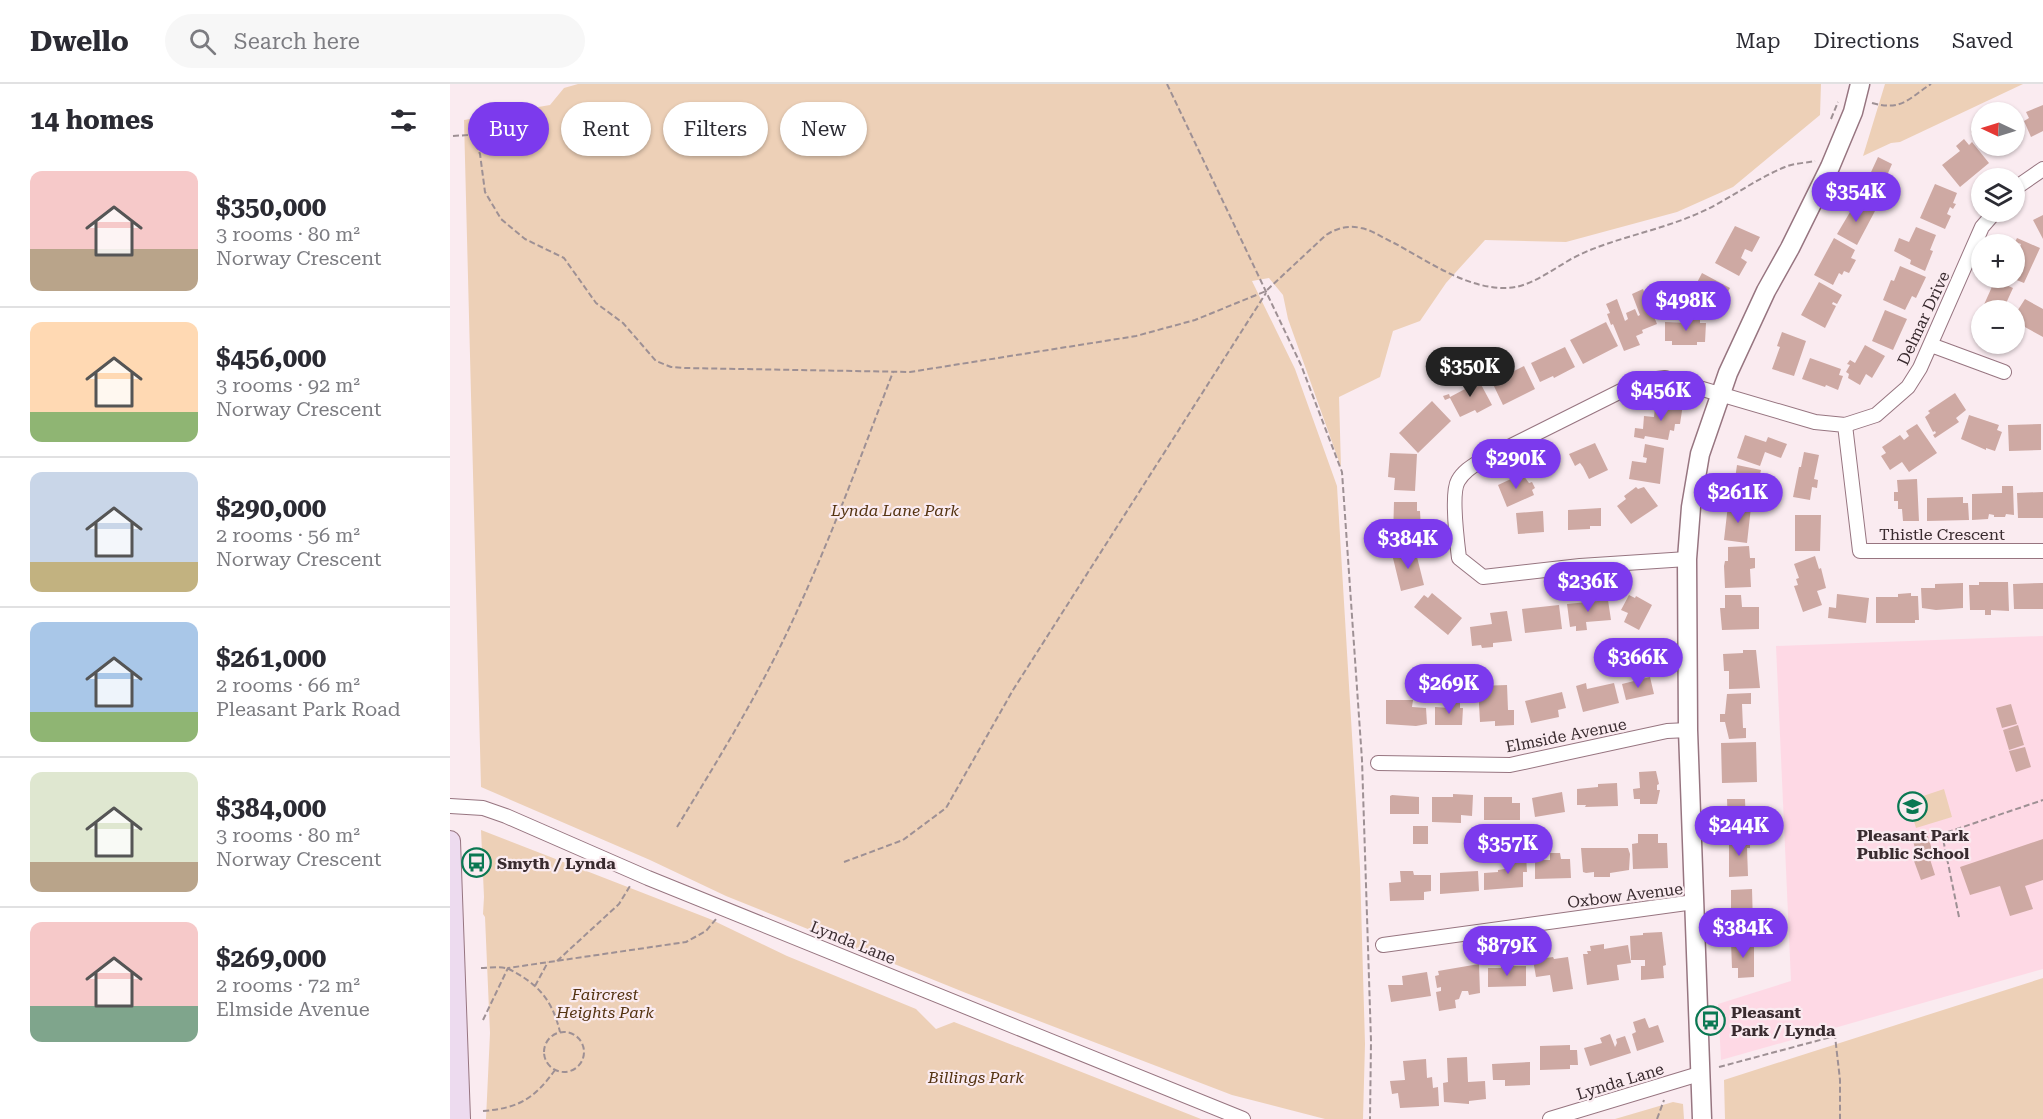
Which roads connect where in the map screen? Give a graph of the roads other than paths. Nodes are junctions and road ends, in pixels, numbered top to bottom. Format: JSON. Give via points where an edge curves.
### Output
{"nodes":[{"id":1,"x":1858,"y":92,"type":"edge"},
{"id":2,"x":2043,"y":169,"type":"edge"},
{"id":3,"x":2025,"y":181,"type":"edge"},
{"id":4,"x":1986,"y":222,"type":"edge"},
{"id":5,"x":1931,"y":345,"type":"junction"},
{"id":6,"x":2004,"y":372,"type":"dead end"},
{"id":7,"x":1721,"y":394,"type":"junction"},
{"id":8,"x":1845,"y":425,"type":"junction"},
{"id":9,"x":2043,"y":551,"type":"edge"},
{"id":10,"x":1687,"y":559,"type":"junction"},
{"id":11,"x":1688,"y":730,"type":"junction"},
{"id":12,"x":1378,"y":763,"type":"dead end"},
{"id":13,"x":450,"y":806,"type":"edge"},
{"id":14,"x":450,"y":841,"type":"edge"},
{"id":15,"x":1694,"y":902,"type":"junction"},
{"id":16,"x":1383,"y":945,"type":"dead end"},
{"id":17,"x":451,"y":1002,"type":"edge"},
{"id":18,"x":1699,"y":1074,"type":"junction"},
{"id":19,"x":460,"y":1119,"type":"edge"},
{"id":20,"x":1243,"y":1119,"type":"edge"},
{"id":21,"x":1550,"y":1119,"type":"edge"},
{"id":22,"x":1702,"y":1119,"type":"edge"}],
"edges":[{"from":1,"to":7,"type":"street","via":[[1830,167],[1766,291]]},
{"from":2,"to":3,"type":"street"},
{"from":4,"to":5,"type":"street","name":"Delmar Drive"},
{"from":5,"to":6,"type":"street"},
{"from":5,"to":8,"type":"street","name":"Delmar Drive","via":[[1908,387],[1876,414]]},
{"from":7,"to":8,"type":"street","name":"Delmar Drive","via":[[1815,422]]},
{"from":7,"to":10,"type":"street","via":[[1700,454]]},
{"from":7,"to":10,"type":"street","name":"Delmar Drive","via":[[1665,378],[1641,381],[1479,462],[1456,483],[1459,558],[1483,577]]},
{"from":8,"to":9,"type":"street","name":"Thistle Crescent","via":[[1860,551]]},
{"from":10,"to":11,"type":"street"},
{"from":11,"to":12,"type":"street","name":"Elmside Avenue","via":[[1667,731],[1510,765]]},
{"from":11,"to":15,"type":"street"},
{"from":13,"to":20,"type":"street","name":"Lynda Lane","via":[[483,808]]},
{"from":14,"to":17,"type":"main road"},
{"from":15,"to":16,"type":"street","name":"Oxbow Avenue"},
{"from":15,"to":18,"type":"street"},
{"from":17,"to":19,"type":"main road"},
{"from":18,"to":21,"type":"street","name":"Lynda Lane"},
{"from":18,"to":22,"type":"street"}]}
